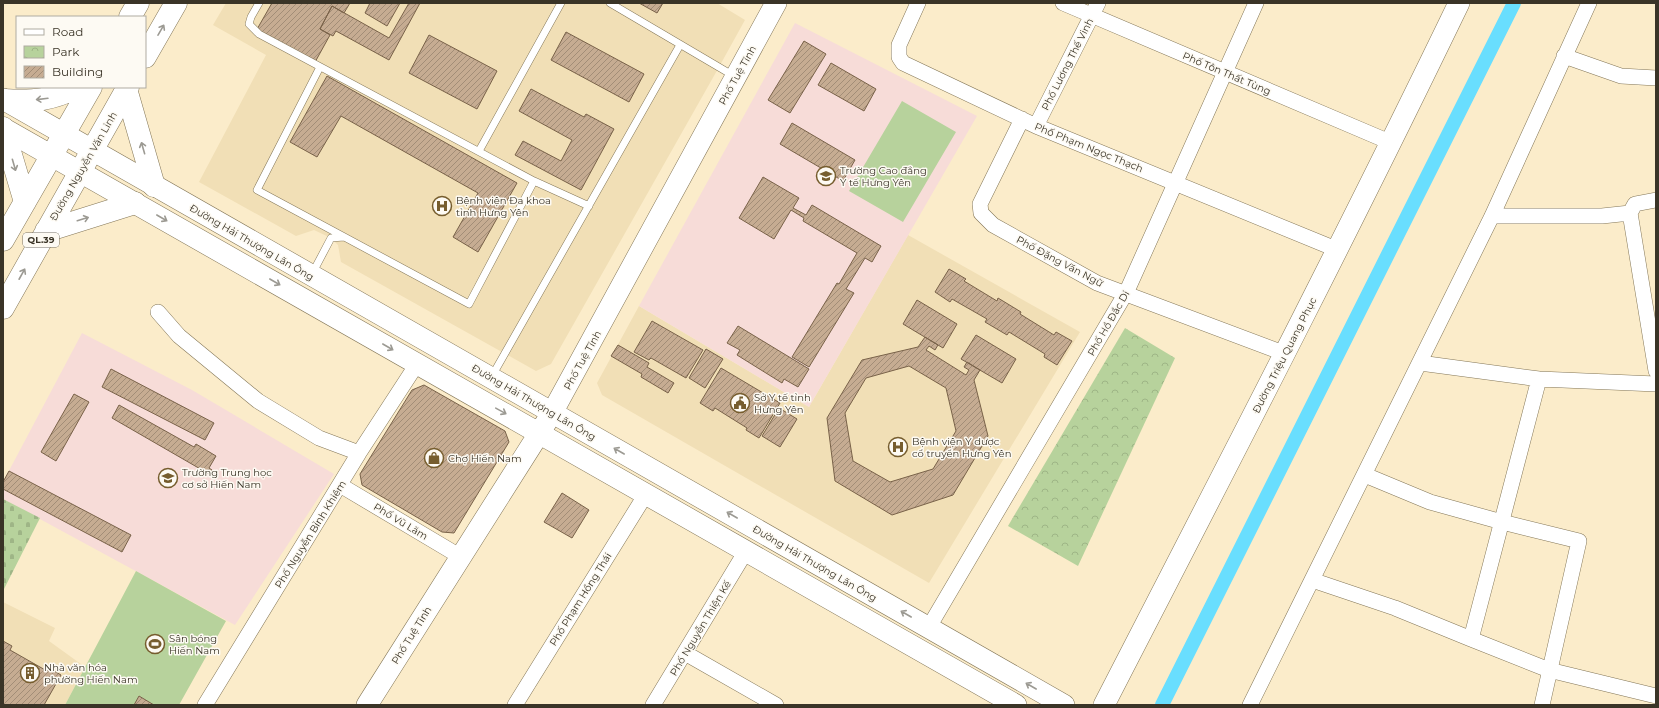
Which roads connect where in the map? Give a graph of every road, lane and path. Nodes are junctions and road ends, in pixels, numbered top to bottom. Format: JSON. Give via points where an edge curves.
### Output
{"nodes":[{"id":1,"x":176,"y":3,"type":"edge"},
{"id":2,"x":259,"y":3,"type":"edge"},
{"id":3,"x":560,"y":3,"type":"edge"},
{"id":4,"x":610,"y":3,"type":"edge"},
{"id":5,"x":776,"y":3,"type":"edge"},
{"id":6,"x":918,"y":3,"type":"edge"},
{"id":7,"x":1063,"y":3,"type":"edge"},
{"id":8,"x":1256,"y":3,"type":"edge"},
{"id":9,"x":1459,"y":3,"type":"edge"},
{"id":10,"x":1588,"y":3,"type":"edge"},
{"id":11,"x":1095,"y":9,"type":"edge"},
{"id":12,"x":680,"y":45,"type":"junction"},
{"id":13,"x":146,"y":55,"type":"edge"},
{"id":14,"x":1564,"y":56,"type":"junction"},
{"id":15,"x":320,"y":67,"type":"junction"},
{"id":16,"x":1225,"y":72,"type":"junction"},
{"id":17,"x":736,"y":77,"type":"junction"},
{"id":18,"x":1656,"y":78,"type":"edge"},
{"id":19,"x":76,"y":88,"type":"edge"},
{"id":20,"x":90,"y":88,"type":"edge"},
{"id":21,"x":127,"y":88,"type":"edge"},
{"id":22,"x":4,"y":100,"type":"edge"},
{"id":23,"x":1022,"y":119,"type":"junction"},
{"id":24,"x":1036,"y":126,"type":"junction"},
{"id":25,"x":3,"y":128,"type":"edge"},
{"id":26,"x":65,"y":134,"type":"junction"},
{"id":27,"x":1392,"y":143,"type":"junction"},
{"id":28,"x":92,"y":150,"type":"junction"},
{"id":29,"x":479,"y":151,"type":"junction"},
{"id":30,"x":52,"y":156,"type":"junction"},
{"id":31,"x":79,"y":171,"type":"junction"},
{"id":32,"x":534,"y":181,"type":"junction"},
{"id":33,"x":1176,"y":183,"type":"junction"},
{"id":34,"x":154,"y":186,"type":"junction"},
{"id":35,"x":1656,"y":200,"type":"edge"},
{"id":36,"x":25,"y":202,"type":"junction"},
{"id":37,"x":135,"y":203,"type":"junction"},
{"id":38,"x":589,"y":206,"type":"junction"},
{"id":39,"x":1630,"y":213,"type":"junction"},
{"id":40,"x":1492,"y":216,"type":"junction"},
{"id":41,"x":46,"y":231,"type":"junction"},
{"id":42,"x":344,"y":237,"type":"junction"},
{"id":43,"x":3,"y":240,"type":"edge"},
{"id":44,"x":1338,"y":250,"type":"junction"},
{"id":45,"x":311,"y":276,"type":"junction"},
{"id":46,"x":1126,"y":294,"type":"junction"},
{"id":47,"x":300,"y":297,"type":"junction"},
{"id":48,"x":3,"y":308,"type":"edge"},
{"id":49,"x":158,"y":312,"type":"dead end"},
{"id":50,"x":1286,"y":354,"type":"junction"},
{"id":51,"x":1420,"y":363,"type":"junction"},
{"id":52,"x":417,"y":364,"type":"junction"},
{"id":53,"x":1656,"y":371,"type":"edge"},
{"id":54,"x":491,"y":378,"type":"junction"},
{"id":55,"x":1539,"y":378,"type":"junction"},
{"id":56,"x":1656,"y":384,"type":"edge"},
{"id":57,"x":552,"y":413,"type":"junction"},
{"id":58,"x":540,"y":432,"type":"junction"},
{"id":59,"x":360,"y":453,"type":"junction"},
{"id":60,"x":1364,"y":475,"type":"junction"},
{"id":61,"x":340,"y":485,"type":"junction"},
{"id":62,"x":646,"y":494,"type":"junction"},
{"id":63,"x":1502,"y":522,"type":"junction"},
{"id":64,"x":746,"y":551,"type":"junction"},
{"id":65,"x":461,"y":557,"type":"junction"},
{"id":66,"x":838,"y":576,"type":"junction"},
{"id":67,"x":1312,"y":580,"type":"junction"},
{"id":68,"x":826,"y":597,"type":"junction"},
{"id":69,"x":929,"y":627,"type":"junction"},
{"id":70,"x":1471,"y":639,"type":"junction"},
{"id":71,"x":685,"y":653,"type":"junction"},
{"id":72,"x":1549,"y":670,"type":"junction"},
{"id":73,"x":1656,"y":696,"type":"edge"},
{"id":74,"x":205,"y":705,"type":"edge"},
{"id":75,"x":367,"y":705,"type":"edge"},
{"id":76,"x":515,"y":705,"type":"edge"},
{"id":77,"x":653,"y":705,"type":"edge"},
{"id":78,"x":776,"y":705,"type":"edge"},
{"id":79,"x":1016,"y":705,"type":"edge"},
{"id":80,"x":1064,"y":705,"type":"edge"},
{"id":81,"x":1104,"y":705,"type":"edge"},
{"id":82,"x":1250,"y":705,"type":"edge"},
{"id":83,"x":1542,"y":705,"type":"edge"}],
"edges":[{"from":13,"to":1,"type":"highway","one_way":true},
{"from":2,"to":15,"type":"lane","via":[[249,24],[254,30]]},
{"from":3,"to":29,"type":"lane"},
{"from":4,"to":12,"type":"lane"},
{"from":5,"to":17,"type":"street","name":"Phố Tuệ Tĩnh"},
{"from":6,"to":23,"type":"street","name":"Phố Phạm Ngọc Thạch","via":[[899,45],[899,58],[904,63]]},
{"from":7,"to":11,"type":"street","name":"Phố Tôn Thất Tùng"},
{"from":8,"to":16,"type":"street","name":"Phố Hồ Đắc Di"},
{"from":9,"to":27,"type":"street","name":"Đường Triệu Quang Phục"},
{"from":10,"to":14,"type":"street"},
{"from":11,"to":16,"type":"street","name":"Phố Tôn Thất Tùng"},
{"from":11,"to":24,"type":"street","name":"Phố Lương Thế Vinh"},
{"from":12,"to":17,"type":"lane"},
{"from":12,"to":38,"type":"lane"},
{"from":14,"to":18,"type":"street","via":[[1621,76]]},
{"from":14,"to":40,"type":"street"},
{"from":15,"to":29,"type":"lane"},
{"from":15,"to":42,"type":"lane","via":[[257,190]]},
{"from":16,"to":27,"type":"street","name":"Phố Tôn Thất Tùng"},
{"from":16,"to":33,"type":"street","name":"Phố Hồ Đắc Di"},
{"from":17,"to":57,"type":"street","name":"Phố Tuệ Tĩnh"},
{"from":19,"to":22,"type":"highway","one_way":true,"via":[[49,99],[26,102]]},
{"from":20,"to":26,"type":"highway","number":"QL.39"},
{"from":21,"to":28,"type":"highway","name":"Đường Nguyễn Văn Linh","number":"QL.39"},
{"from":34,"to":21,"type":"highway","one_way":true},
{"from":22,"to":26,"type":"street","name":"Đường Hải Thượng Lãn Ông"},
{"from":23,"to":24,"type":"street","name":"Phố Phạm Ngọc Thạch"},
{"from":23,"to":46,"type":"street","name":"Phố Đặng Văn Ngữ","via":[[980,204],[981,213],[992,225],[1097,283]]},
{"from":24,"to":33,"type":"street","name":"Phố Phạm Ngọc Thạch"},
{"from":25,"to":30,"type":"street"},
{"from":25,"to":36,"type":"highway","one_way":true},
{"from":26,"to":28,"type":"street","name":"Đường Hải Thượng Lãn Ông"},
{"from":26,"to":30,"type":"highway","number":"QL.39"},
{"from":27,"to":44,"type":"street","name":"Đường Triệu Quang Phục"},
{"from":28,"to":31,"type":"highway","name":"Đường Nguyễn Văn Linh","number":"QL.39"},
{"from":28,"to":34,"type":"street","name":"Đường Hải Thượng Lãn Ông"},
{"from":29,"to":32,"type":"lane"},
{"from":30,"to":31,"type":"street"},
{"from":30,"to":36,"type":"highway","number":"QL.39"},
{"from":31,"to":37,"type":"street"},
{"from":31,"to":41,"type":"highway","name":"Đường Nguyễn Văn Linh","number":"QL.39"},
{"from":32,"to":38,"type":"lane"},
{"from":32,"to":42,"type":"lane","via":[[469,304]]},
{"from":33,"to":44,"type":"street","name":"Phố Phạm Ngọc Thạch"},
{"from":33,"to":46,"type":"street","name":"Phố Hồ Đắc Di"},
{"from":34,"to":45,"type":"street","name":"Đường Hải Thượng Lãn Ông"},
{"from":35,"to":39,"type":"street","via":[[1635,204]]},
{"from":36,"to":43,"type":"highway","number":"QL.39"},
{"from":41,"to":37,"type":"highway","one_way":true},
{"from":37,"to":47,"type":"street","one_way":true},
{"from":38,"to":54,"type":"lane"},
{"from":39,"to":40,"type":"street","via":[[1602,216]]},
{"from":39,"to":53,"type":"street"},
{"from":40,"to":51,"type":"street"},
{"from":48,"to":41,"type":"highway","name":"Đường Nguyễn Văn Linh","number":"QL.39","one_way":true},
{"from":42,"to":45,"type":"lane","via":[[331,238]]},
{"from":44,"to":50,"type":"street","name":"Đường Triệu Quang Phục"},
{"from":45,"to":47,"type":"street"},
{"from":45,"to":54,"type":"street","name":"Đường Hải Thượng Lãn Ông"},
{"from":46,"to":50,"type":"street","name":"Phố Đặng Văn Ngữ"},
{"from":46,"to":69,"type":"street","name":"Phố Hồ Đắc Di"},
{"from":47,"to":52,"type":"street","one_way":true},
{"from":49,"to":59,"type":"street","via":[[179,336],[258,401],[319,438]]},
{"from":50,"to":81,"type":"street","name":"Đường Triệu Quang Phục"},
{"from":51,"to":55,"type":"street"},
{"from":51,"to":60,"type":"street"},
{"from":52,"to":58,"type":"street","one_way":true},
{"from":52,"to":59,"type":"street","name":"Phố Nguyễn Bỉnh Khiêm"},
{"from":54,"to":57,"type":"street","name":"Đường Hải Thượng Lãn Ông"},
{"from":55,"to":56,"type":"street"},
{"from":55,"to":63,"type":"street"},
{"from":57,"to":58,"type":"street","name":"Phố Tuệ Tĩnh"},
{"from":66,"to":57,"type":"street","name":"Đường Hải Thượng Lãn Ông","one_way":true},
{"from":58,"to":62,"type":"street"},
{"from":58,"to":65,"type":"street","name":"Phố Tuệ Tĩnh"},
{"from":59,"to":61,"type":"street","name":"Phố Nguyễn Bỉnh Khiêm"},
{"from":60,"to":63,"type":"street","via":[[1430,502]]},
{"from":60,"to":67,"type":"street"},
{"from":61,"to":65,"type":"street","name":"Phố Vũ Lãm"},
{"from":61,"to":74,"type":"street","name":"Phố Nguyễn Bỉnh Khiêm"},
{"from":62,"to":64,"type":"street"},
{"from":62,"to":76,"type":"street","name":"Phố Phạm Hồng Thái"},
{"from":63,"to":70,"type":"street"},
{"from":63,"to":72,"type":"street","via":[[1579,541]]},
{"from":64,"to":68,"type":"street"},
{"from":64,"to":71,"type":"street","name":"Phố Nguyễn Thiện Kế"},
{"from":65,"to":75,"type":"street","name":"Phố Tuệ Tĩnh"},
{"from":66,"to":68,"type":"street"},
{"from":69,"to":66,"type":"street","name":"Đường Hải Thượng Lãn Ông","one_way":true},
{"from":67,"to":70,"type":"street","via":[[1395,608]]},
{"from":67,"to":82,"type":"street"},
{"from":68,"to":79,"type":"street"},
{"from":80,"to":69,"type":"street","name":"Đường Hải Thượng Lãn Ông","one_way":true},
{"from":70,"to":72,"type":"street"},
{"from":71,"to":77,"type":"street","name":"Phố Nguyễn Thiện Kế"},
{"from":71,"to":78,"type":"street"},
{"from":72,"to":73,"type":"street"},
{"from":72,"to":83,"type":"street"}]}
